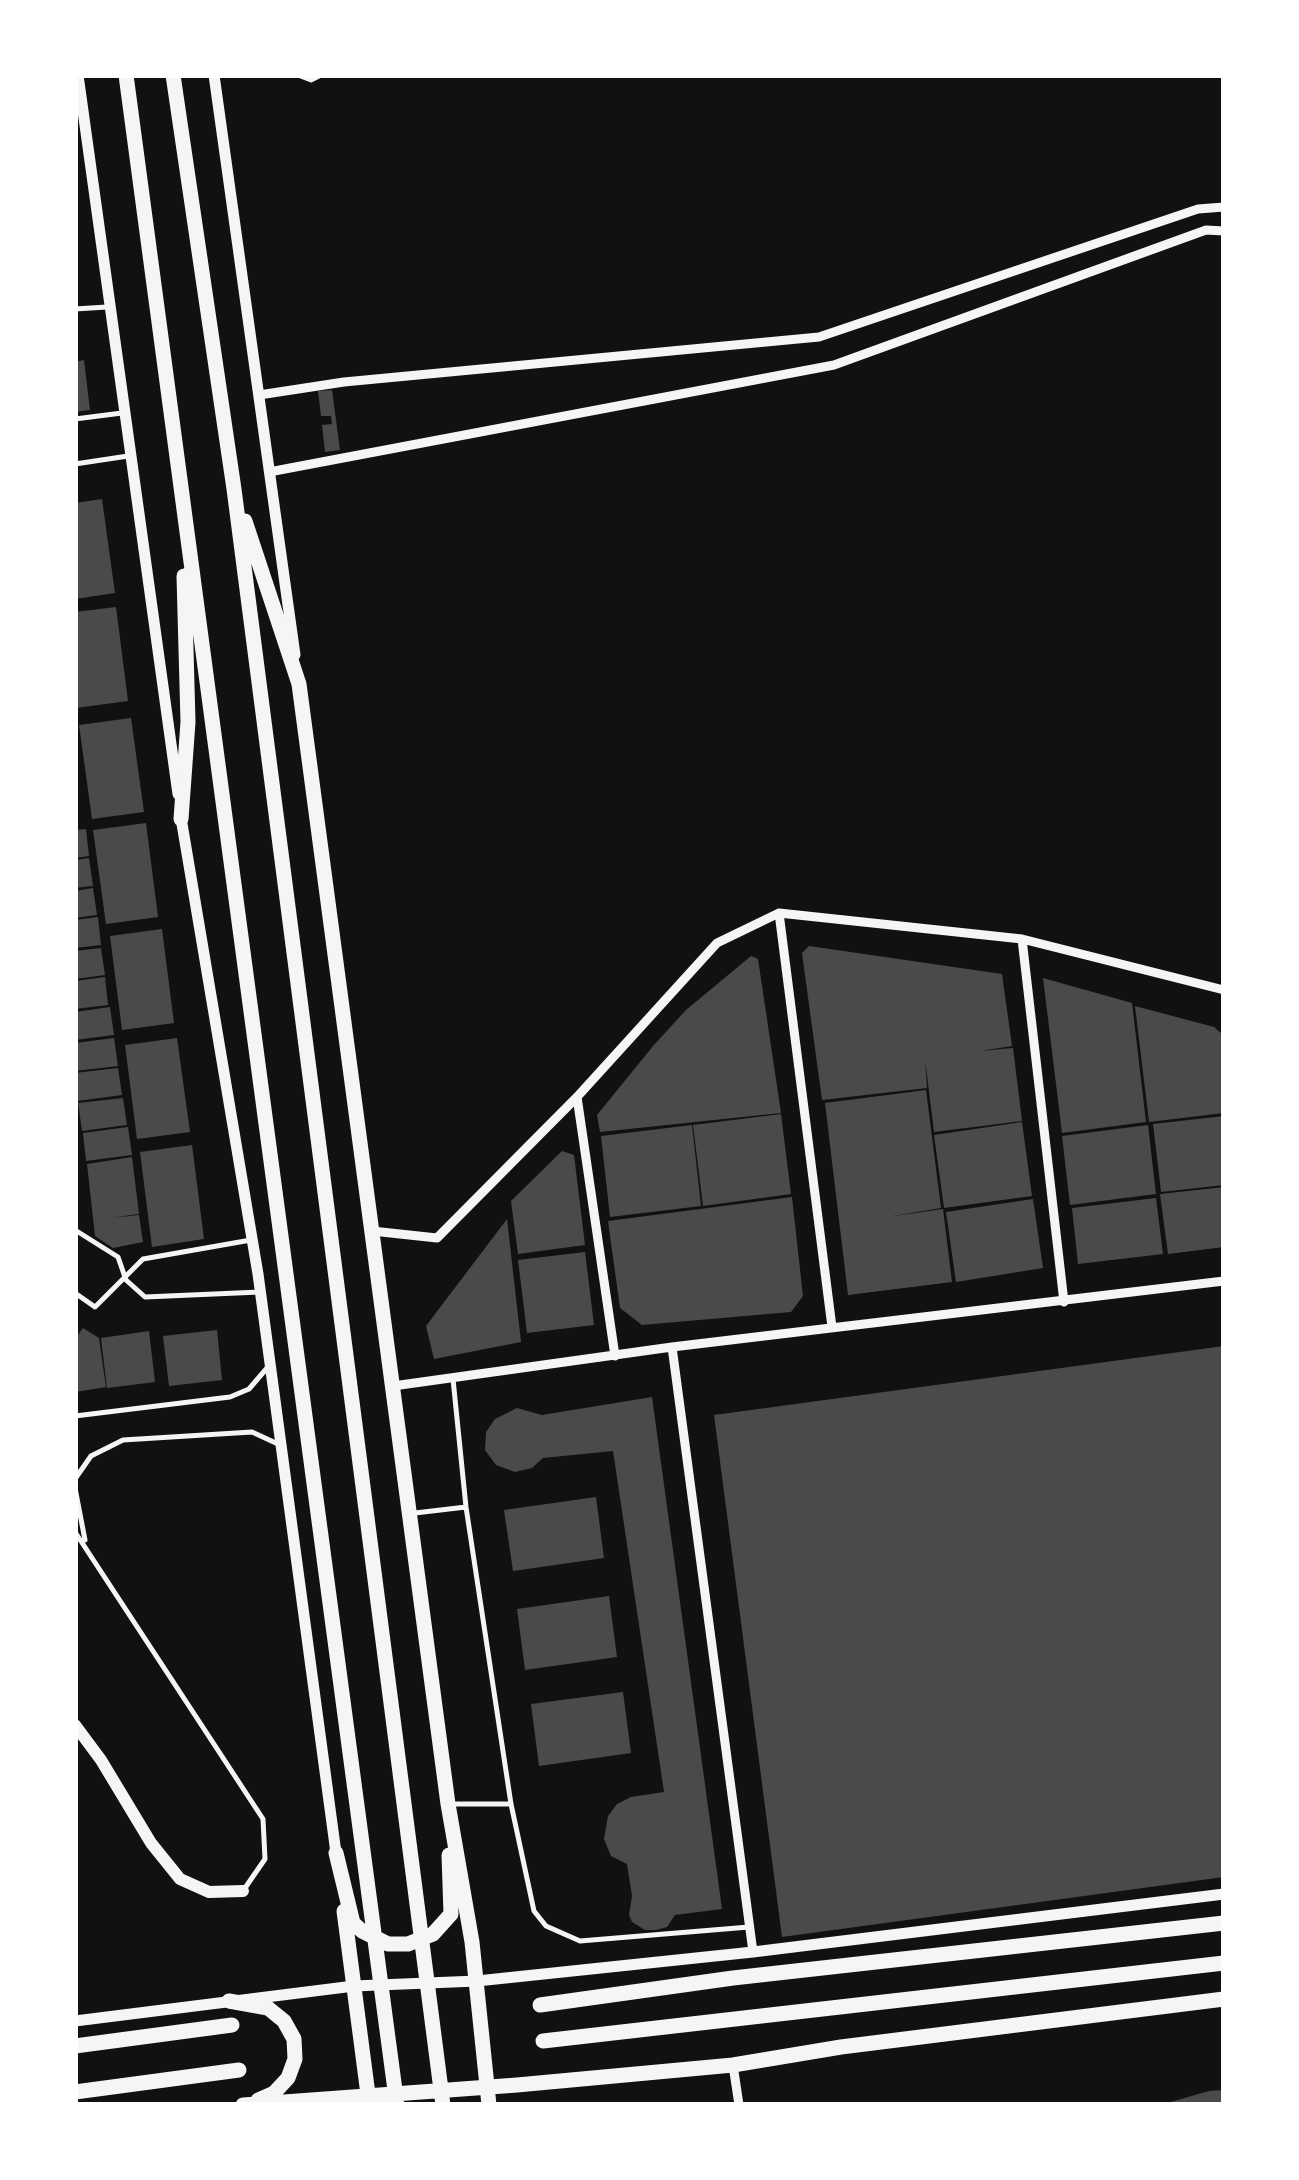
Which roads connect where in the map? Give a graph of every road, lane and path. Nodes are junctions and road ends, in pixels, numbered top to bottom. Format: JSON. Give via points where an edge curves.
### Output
{"nodes":[{"id":1,"x":78,"y":75,"type":"edge"},
{"id":2,"x":124,"y":75,"type":"edge"},
{"id":3,"x":173,"y":75,"type":"edge"},
{"id":4,"x":214,"y":75,"type":"edge"},
{"id":5,"x":298,"y":75,"type":"edge"},
{"id":6,"x":321,"y":75,"type":"edge"},
{"id":7,"x":1224,"y":207,"type":"edge"},
{"id":8,"x":1224,"y":231,"type":"edge"},
{"id":9,"x":109,"y":306,"type":"junction"},
{"id":10,"x":75,"y":310,"type":"edge"},
{"id":11,"x":259,"y":395,"type":"junction"},
{"id":12,"x":125,"y":412,"type":"junction"},
{"id":13,"x":75,"y":419,"type":"edge"},
{"id":14,"x":131,"y":455,"type":"junction"},
{"id":15,"x":75,"y":464,"type":"edge"},
{"id":16,"x":270,"y":472,"type":"junction"},
{"id":17,"x":234,"y":489,"type":"junction"},
{"id":18,"x":181,"y":492,"type":"junction"},
{"id":19,"x":299,"y":684,"type":"junction"},
{"id":20,"x":181,"y":819,"type":"junction"},
{"id":21,"x":779,"y":912,"type":"junction"},
{"id":22,"x":1022,"y":938,"type":"junction"},
{"id":23,"x":1224,"y":990,"type":"edge"},
{"id":24,"x":577,"y":1097,"type":"junction"},
{"id":25,"x":75,"y":1230,"type":"edge"},
{"id":26,"x":372,"y":1231,"type":"junction"},
{"id":27,"x":251,"y":1240,"type":"junction"},
{"id":28,"x":126,"y":1280,"type":"junction"},
{"id":29,"x":1224,"y":1282,"type":"edge"},
{"id":30,"x":260,"y":1292,"type":"junction"},
{"id":31,"x":75,"y":1293,"type":"edge"},
{"id":32,"x":1064,"y":1302,"type":"junction"},
{"id":33,"x":832,"y":1327,"type":"junction"},
{"id":34,"x":672,"y":1347,"type":"junction"},
{"id":35,"x":615,"y":1356,"type":"junction"},
{"id":36,"x":269,"y":1366,"type":"junction"},
{"id":37,"x":454,"y":1379,"type":"junction"},
{"id":38,"x":393,"y":1386,"type":"junction"},
{"id":39,"x":75,"y":1416,"type":"edge"},
{"id":40,"x":280,"y":1445,"type":"junction"},
{"id":41,"x":75,"y":1480,"type":"edge"},
{"id":42,"x":75,"y":1488,"type":"edge"},
{"id":43,"x":466,"y":1507,"type":"junction"},
{"id":44,"x":410,"y":1513,"type":"junction"},
{"id":45,"x":75,"y":1532,"type":"edge"},
{"id":46,"x":85,"y":1543,"type":"junction"},
{"id":47,"x":75,"y":1725,"type":"edge"},
{"id":48,"x":448,"y":1804,"type":"junction"},
{"id":49,"x":510,"y":1804,"type":"junction"},
{"id":50,"x":336,"y":1853,"type":"junction"},
{"id":51,"x":243,"y":1891,"type":"joint"},
{"id":52,"x":1224,"y":1894,"type":"edge"},
{"id":53,"x":1224,"y":1923,"type":"edge"},
{"id":54,"x":749,"y":1927,"type":"junction"},
{"id":55,"x":752,"y":1952,"type":"junction"},
{"id":56,"x":1224,"y":1963,"type":"edge"},
{"id":57,"x":477,"y":1981,"type":"junction"},
{"id":58,"x":354,"y":1986,"type":"junction"},
{"id":59,"x":1224,"y":1998,"type":"edge"},
{"id":60,"x":229,"y":2000,"type":"junction"},
{"id":61,"x":540,"y":2005,"type":"dead end"},
{"id":62,"x":75,"y":2020,"type":"edge"},
{"id":63,"x":232,"y":2025,"type":"dead end"},
{"id":64,"x":543,"y":2041,"type":"dead end"},
{"id":65,"x":75,"y":2046,"type":"edge"},
{"id":66,"x":733,"y":2065,"type":"junction"},
{"id":67,"x":239,"y":2070,"type":"dead end"},
{"id":68,"x":487,"y":2087,"type":"junction"},
{"id":69,"x":75,"y":2092,"type":"edge"},
{"id":70,"x":369,"y":2100,"type":"edge"},
{"id":71,"x":241,"y":2105,"type":"edge"},
{"id":72,"x":396,"y":2105,"type":"edge"},
{"id":73,"x":443,"y":2105,"type":"edge"},
{"id":74,"x":490,"y":2105,"type":"edge"},
{"id":75,"x":739,"y":2105,"type":"edge"}],
"edges":[{"from":1,"to":9,"type":"street"},
{"from":2,"to":18,"type":"main road"},
{"from":3,"to":17,"type":"main road"},
{"from":4,"to":11,"type":"street"},
{"from":5,"to":6,"type":"lane"},
{"from":7,"to":11,"type":"street","via":[[1198,209],[819,338]]},
{"from":8,"to":16,"type":"street","via":[[1206,230],[834,365]]},
{"from":9,"to":10,"type":"lane"},
{"from":9,"to":12,"type":"street"},
{"from":11,"to":16,"type":"street"},
{"from":12,"to":13,"type":"lane"},
{"from":12,"to":14,"type":"street"},
{"from":14,"to":15,"type":"lane"},
{"from":14,"to":20,"type":"street"},
{"from":16,"to":19,"type":"street"},
{"from":17,"to":19,"type":"main road"},
{"from":17,"to":73,"type":"main road"},
{"from":18,"to":20,"type":"main road","via":[[188,722]]},
{"from":18,"to":72,"type":"main road"},
{"from":19,"to":26,"type":"main road"},
{"from":20,"to":27,"type":"street"},
{"from":21,"to":22,"type":"street"},
{"from":21,"to":24,"type":"street","via":[[717,943]]},
{"from":21,"to":33,"type":"street"},
{"from":22,"to":23,"type":"street"},
{"from":22,"to":32,"type":"street"},
{"from":24,"to":26,"type":"street","via":[[437,1238]]},
{"from":24,"to":35,"type":"street"},
{"from":25,"to":28,"type":"lane","via":[[118,1257]]},
{"from":26,"to":38,"type":"main road"},
{"from":27,"to":28,"type":"lane","via":[[142,1260]]},
{"from":27,"to":30,"type":"street"},
{"from":28,"to":30,"type":"lane","via":[[145,1296]]},
{"from":28,"to":31,"type":"lane","via":[[95,1307]]},
{"from":29,"to":32,"type":"street"},
{"from":30,"to":36,"type":"street"},
{"from":32,"to":33,"type":"street"},
{"from":33,"to":34,"type":"street"},
{"from":34,"to":35,"type":"street"},
{"from":34,"to":54,"type":"street"},
{"from":35,"to":37,"type":"street"},
{"from":36,"to":39,"type":"lane","via":[[249,1390],[230,1397]]},
{"from":36,"to":40,"type":"street"},
{"from":37,"to":38,"type":"street"},
{"from":37,"to":43,"type":"lane"},
{"from":38,"to":44,"type":"main road"},
{"from":40,"to":41,"type":"lane","via":[[252,1432],[122,1440],[91,1456]]},
{"from":40,"to":50,"type":"street"},
{"from":42,"to":46,"type":"lane"},
{"from":43,"to":44,"type":"lane"},
{"from":43,"to":49,"type":"lane"},
{"from":44,"to":48,"type":"main road"},
{"from":45,"to":46,"type":"lane"},
{"from":46,"to":51,"type":"lane","via":[[263,1820],[265,1858]]},
{"from":47,"to":51,"type":"main road","via":[[180,1880],[209,1892]]},
{"from":48,"to":49,"type":"lane"},
{"from":48,"to":50,"type":"main road","via":[[450,1914],[433,1934],[388,1944],[362,1931],[352,1922]]},
{"from":48,"to":57,"type":"main road"},
{"from":49,"to":54,"type":"lane","via":[[534,1911],[562,1936],[580,1941]]},
{"from":50,"to":58,"type":"main road"},
{"from":52,"to":55,"type":"street"},
{"from":53,"to":61,"type":"main road"},
{"from":54,"to":55,"type":"street"},
{"from":55,"to":57,"type":"street"},
{"from":56,"to":64,"type":"main road"},
{"from":57,"to":58,"type":"street"},
{"from":57,"to":68,"type":"main road"},
{"from":58,"to":60,"type":"street"},
{"from":58,"to":70,"type":"main road"},
{"from":59,"to":66,"type":"main road"},
{"from":60,"to":62,"type":"street"},
{"from":60,"to":71,"type":"main road","via":[[277,2014],[296,2049],[282,2086]]},
{"from":63,"to":65,"type":"main road"},
{"from":66,"to":68,"type":"main road"},
{"from":66,"to":75,"type":"street"},
{"from":67,"to":69,"type":"main road"},
{"from":68,"to":70,"type":"main road"},
{"from":68,"to":74,"type":"main road"},
{"from":70,"to":71,"type":"main road"}]}
